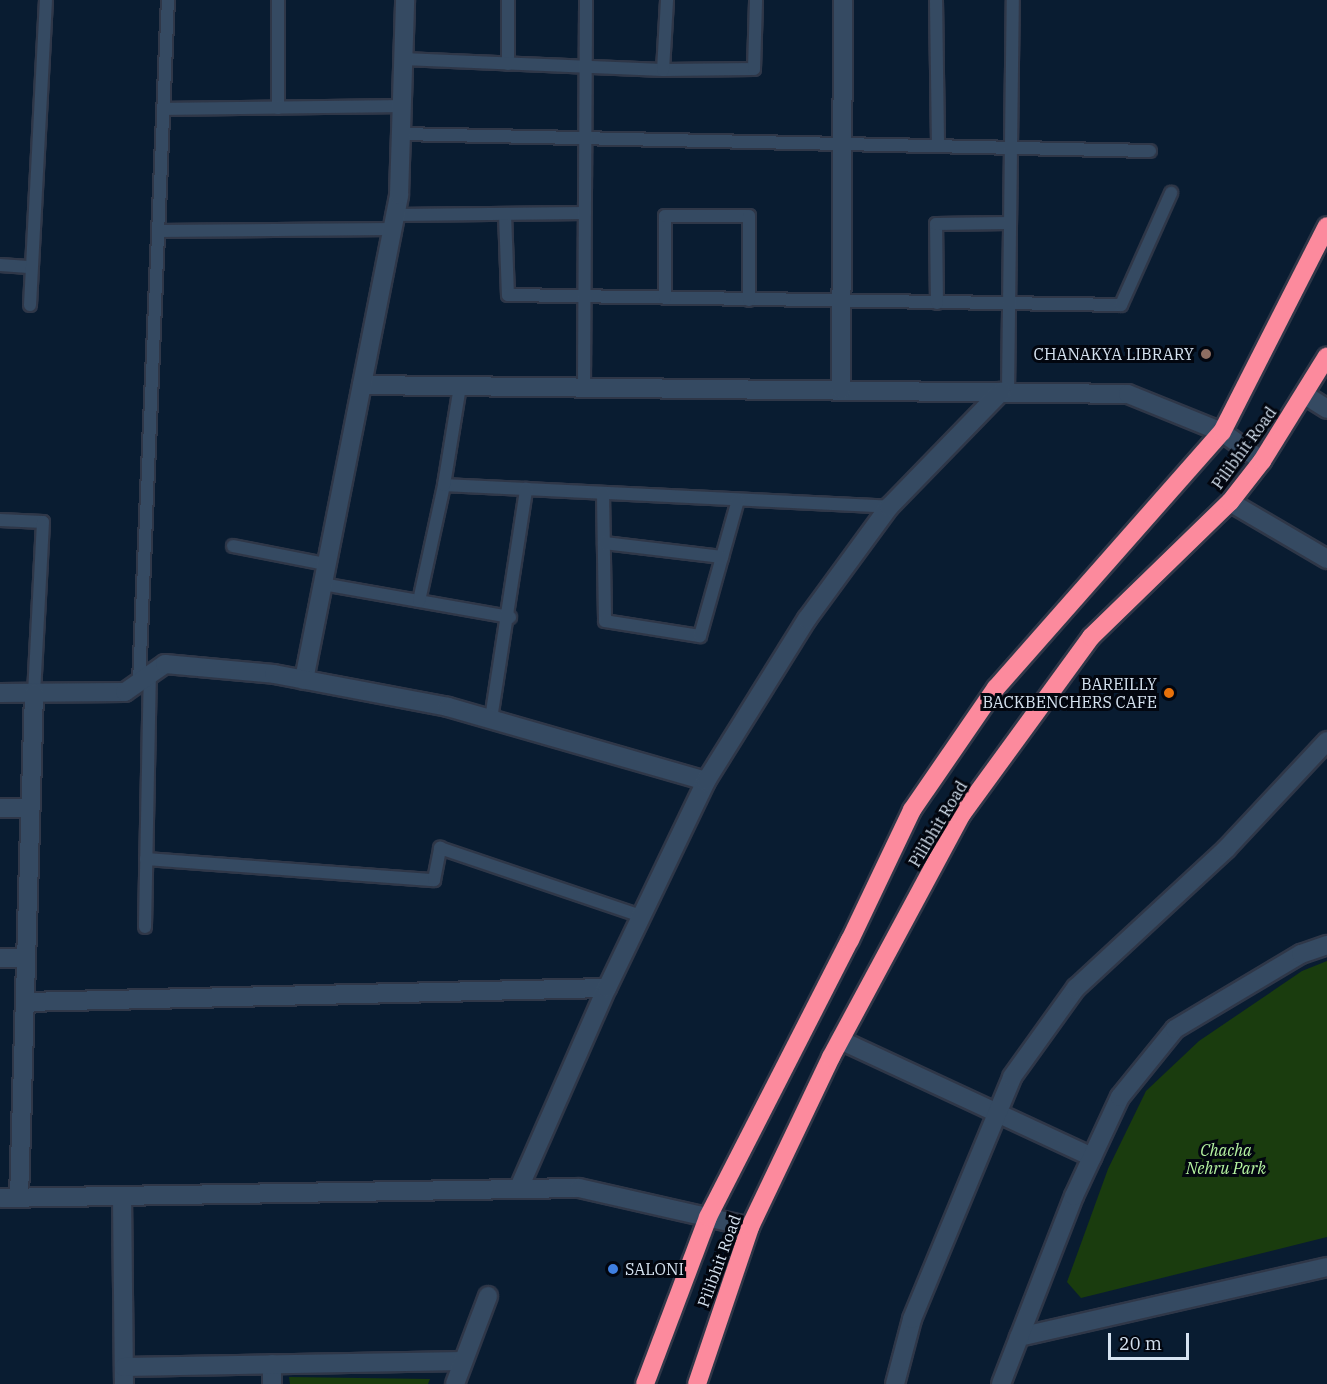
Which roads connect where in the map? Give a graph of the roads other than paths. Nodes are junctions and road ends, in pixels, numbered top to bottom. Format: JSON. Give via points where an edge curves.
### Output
{"nodes":[{"id":1,"x":46,"y":0,"type":"edge"},
{"id":2,"x":168,"y":0,"type":"edge"},
{"id":3,"x":278,"y":0,"type":"edge"},
{"id":4,"x":405,"y":0,"type":"edge"},
{"id":5,"x":508,"y":0,"type":"edge"},
{"id":6,"x":586,"y":0,"type":"edge"},
{"id":7,"x":667,"y":0,"type":"edge"},
{"id":8,"x":756,"y":0,"type":"edge"},
{"id":9,"x":843,"y":0,"type":"edge"},
{"id":10,"x":936,"y":0,"type":"edge"},
{"id":11,"x":1013,"y":0,"type":"edge"},
{"id":12,"x":404,"y":59,"type":"junction"},
{"id":13,"x":508,"y":64,"type":"junction"},
{"id":14,"x":586,"y":67,"type":"junction"},
{"id":15,"x":663,"y":70,"type":"junction"},
{"id":16,"x":402,"y":106,"type":"junction"},
{"id":17,"x":278,"y":108,"type":"junction"},
{"id":18,"x":163,"y":109,"type":"junction"},
{"id":19,"x":401,"y":134,"type":"junction"},
{"id":20,"x":586,"y":138,"type":"junction"},
{"id":21,"x":842,"y":144,"type":"junction"},
{"id":22,"x":938,"y":146,"type":"junction"},
{"id":23,"x":1008,"y":148,"type":"junction"},
{"id":24,"x":1150,"y":151,"type":"dead end"},
{"id":25,"x":1171,"y":193,"type":"dead end"},
{"id":26,"x":585,"y":213,"type":"junction"},
{"id":27,"x":505,"y":214,"type":"junction"},
{"id":28,"x":394,"y":222,"type":"junction"},
{"id":29,"x":1008,"y":223,"type":"junction"},
{"id":30,"x":1327,"y":226,"type":"edge"},
{"id":31,"x":158,"y":231,"type":"junction"},
{"id":32,"x":0,"y":265,"type":"edge"},
{"id":33,"x":32,"y":267,"type":"junction"},
{"id":34,"x":585,"y":296,"type":"junction"},
{"id":35,"x":665,"y":298,"type":"junction"},
{"id":36,"x":749,"y":300,"type":"junction"},
{"id":37,"x":841,"y":302,"type":"junction"},
{"id":38,"x":937,"y":303,"type":"junction"},
{"id":39,"x":30,"y":304,"type":"dead end"},
{"id":40,"x":1008,"y":304,"type":"junction"},
{"id":41,"x":1327,"y":356,"type":"edge"},
{"id":42,"x":362,"y":385,"type":"junction"},
{"id":43,"x":460,"y":386,"type":"junction"},
{"id":44,"x":584,"y":387,"type":"junction"},
{"id":45,"x":1327,"y":389,"type":"edge"},
{"id":46,"x":841,"y":390,"type":"junction"},
{"id":47,"x":1004,"y":392,"type":"junction"},
{"id":48,"x":1305,"y":394,"type":"junction"},
{"id":49,"x":1327,"y":408,"type":"edge"},
{"id":50,"x":1222,"y":432,"type":"junction"},
{"id":51,"x":1262,"y":461,"type":"junction"},
{"id":52,"x":444,"y":485,"type":"junction"},
{"id":53,"x":526,"y":489,"type":"junction"},
{"id":54,"x":603,"y":493,"type":"junction"},
{"id":55,"x":738,"y":500,"type":"junction"},
{"id":56,"x":1230,"y":501,"type":"junction"},
{"id":57,"x":889,"y":507,"type":"junction"},
{"id":58,"x":0,"y":520,"type":"edge"},
{"id":59,"x":604,"y":543,"type":"junction"},
{"id":60,"x":233,"y":546,"type":"dead end"},
{"id":61,"x":722,"y":557,"type":"junction"},
{"id":62,"x":1327,"y":559,"type":"edge"},
{"id":63,"x":326,"y":564,"type":"junction"},
{"id":64,"x":322,"y":584,"type":"junction"},
{"id":65,"x":419,"y":601,"type":"junction"},
{"id":66,"x":510,"y":617,"type":"junction"},
{"id":67,"x":144,"y":679,"type":"junction"},
{"id":68,"x":304,"y":680,"type":"junction"},
{"id":69,"x":0,"y":693,"type":"edge"},
{"id":70,"x":34,"y":693,"type":"junction"},
{"id":71,"x":491,"y":719,"type":"junction"},
{"id":72,"x":1327,"y":741,"type":"edge"},
{"id":73,"x":706,"y":781,"type":"junction"},
{"id":74,"x":0,"y":808,"type":"edge"},
{"id":75,"x":30,"y":808,"type":"junction"},
{"id":76,"x":146,"y":859,"type":"junction"},
{"id":77,"x":641,"y":916,"type":"junction"},
{"id":78,"x":145,"y":927,"type":"dead end"},
{"id":79,"x":1327,"y":945,"type":"edge"},
{"id":80,"x":0,"y":958,"type":"edge"},
{"id":81,"x":26,"y":958,"type":"junction"},
{"id":82,"x":607,"y":988,"type":"junction"},
{"id":83,"x":24,"y":1002,"type":"junction"},
{"id":84,"x":840,"y":1040,"type":"junction"},
{"id":85,"x":998,"y":1115,"type":"junction"},
{"id":86,"x":1092,"y":1157,"type":"junction"},
{"id":87,"x":519,"y":1188,"type":"junction"},
{"id":88,"x":122,"y":1196,"type":"junction"},
{"id":89,"x":0,"y":1198,"type":"edge"},
{"id":90,"x":19,"y":1198,"type":"junction"},
{"id":91,"x":708,"y":1217,"type":"junction"},
{"id":92,"x":750,"y":1227,"type":"junction"},
{"id":93,"x":1327,"y":1267,"type":"edge"},
{"id":94,"x":488,"y":1296,"type":"dead end"},
{"id":95,"x":1019,"y":1337,"type":"junction"},
{"id":96,"x":463,"y":1361,"type":"junction"},
{"id":97,"x":272,"y":1364,"type":"junction"},
{"id":98,"x":124,"y":1375,"type":"edge"},
{"id":99,"x":272,"y":1384,"type":"edge"},
{"id":100,"x":455,"y":1384,"type":"edge"},
{"id":101,"x":645,"y":1384,"type":"edge"},
{"id":102,"x":697,"y":1384,"type":"edge"},
{"id":103,"x":895,"y":1384,"type":"edge"},
{"id":104,"x":1001,"y":1384,"type":"edge"}],
"edges":[{"from":1,"to":33,"type":"lane"},
{"from":2,"to":18,"type":"lane"},
{"from":3,"to":17,"type":"lane"},
{"from":4,"to":12,"type":"street"},
{"from":5,"to":13,"type":"lane"},
{"from":6,"to":14,"type":"lane"},
{"from":7,"to":15,"type":"lane"},
{"from":8,"to":15,"type":"lane","via":[[753,69]]},
{"from":9,"to":21,"type":"street"},
{"from":10,"to":22,"type":"lane"},
{"from":11,"to":23,"type":"lane"},
{"from":12,"to":13,"type":"lane"},
{"from":12,"to":16,"type":"street"},
{"from":13,"to":14,"type":"lane"},
{"from":14,"to":15,"type":"lane"},
{"from":14,"to":20,"type":"lane"},
{"from":16,"to":17,"type":"lane"},
{"from":16,"to":19,"type":"street"},
{"from":17,"to":18,"type":"lane"},
{"from":18,"to":31,"type":"lane"},
{"from":19,"to":20,"type":"lane"},
{"from":19,"to":28,"type":"street"},
{"from":20,"to":21,"type":"lane"},
{"from":20,"to":26,"type":"lane"},
{"from":21,"to":22,"type":"lane"},
{"from":21,"to":37,"type":"street"},
{"from":22,"to":23,"type":"lane"},
{"from":23,"to":24,"type":"lane"},
{"from":23,"to":29,"type":"lane"},
{"from":25,"to":40,"type":"lane","via":[[1121,305]]},
{"from":26,"to":27,"type":"lane"},
{"from":26,"to":34,"type":"lane"},
{"from":27,"to":28,"type":"lane"},
{"from":27,"to":34,"type":"lane","via":[[508,295]]},
{"from":28,"to":31,"type":"lane"},
{"from":28,"to":42,"type":"street"},
{"from":29,"to":38,"type":"lane","via":[[936,224]]},
{"from":29,"to":40,"type":"lane"},
{"from":30,"to":50,"type":"highway"},
{"from":31,"to":67,"type":"lane"},
{"from":32,"to":33,"type":"lane"},
{"from":33,"to":39,"type":"lane"},
{"from":34,"to":35,"type":"lane"},
{"from":34,"to":44,"type":"lane"},
{"from":35,"to":36,"type":"lane"},
{"from":35,"to":36,"type":"lane","via":[[665,216],[749,216]]},
{"from":36,"to":37,"type":"lane"},
{"from":37,"to":38,"type":"lane"},
{"from":37,"to":46,"type":"street"},
{"from":38,"to":40,"type":"lane"},
{"from":40,"to":47,"type":"lane"},
{"from":41,"to":48,"type":"highway","name":"Pilibhit Road"},
{"from":42,"to":43,"type":"street"},
{"from":42,"to":63,"type":"street"},
{"from":43,"to":44,"type":"street"},
{"from":43,"to":52,"type":"lane"},
{"from":44,"to":46,"type":"street"},
{"from":45,"to":48,"type":"street"},
{"from":46,"to":47,"type":"street"},
{"from":47,"to":50,"type":"street","via":[[1128,394]]},
{"from":47,"to":57,"type":"street"},
{"from":48,"to":49,"type":"street"},
{"from":48,"to":51,"type":"highway","name":"Pilibhit Road"},
{"from":50,"to":51,"type":"street"},
{"from":50,"to":91,"type":"highway","via":[[996,688],[912,810],[845,951]]},
{"from":51,"to":56,"type":"highway","name":"Pilibhit Road"},
{"from":52,"to":53,"type":"lane"},
{"from":52,"to":65,"type":"lane"},
{"from":53,"to":54,"type":"lane"},
{"from":53,"to":66,"type":"lane"},
{"from":54,"to":55,"type":"lane"},
{"from":54,"to":59,"type":"lane"},
{"from":55,"to":57,"type":"lane"},
{"from":55,"to":61,"type":"lane"},
{"from":56,"to":62,"type":"street"},
{"from":56,"to":84,"type":"highway","name":"Pilibhit Road","via":[[1091,637],[963,814]]},
{"from":57,"to":73,"type":"street","via":[[807,619]]},
{"from":58,"to":70,"type":"lane","via":[[43,522]]},
{"from":59,"to":61,"type":"lane"},
{"from":59,"to":61,"type":"lane","via":[[605,621],[700,636]]},
{"from":60,"to":63,"type":"lane"},
{"from":63,"to":64,"type":"street"},
{"from":64,"to":65,"type":"lane"},
{"from":64,"to":68,"type":"street"},
{"from":65,"to":66,"type":"lane"},
{"from":66,"to":71,"type":"lane"},
{"from":67,"to":68,"type":"street","via":[[165,664]]},
{"from":67,"to":70,"type":"street","via":[[125,692]]},
{"from":67,"to":76,"type":"lane"},
{"from":68,"to":71,"type":"street"},
{"from":69,"to":70,"type":"street"},
{"from":70,"to":75,"type":"street"},
{"from":71,"to":73,"type":"street"},
{"from":72,"to":85,"type":"street","via":[[1226,849],[1076,988],[1012,1077]]},
{"from":73,"to":77,"type":"street"},
{"from":74,"to":75,"type":"street"},
{"from":75,"to":81,"type":"street"},
{"from":76,"to":77,"type":"lane","via":[[434,880],[440,848]]},
{"from":76,"to":78,"type":"lane"},
{"from":77,"to":82,"type":"street"},
{"from":79,"to":86,"type":"street","via":[[1300,954],[1175,1029],[1120,1097]]},
{"from":80,"to":81,"type":"street"},
{"from":81,"to":83,"type":"street"},
{"from":82,"to":83,"type":"street"},
{"from":82,"to":87,"type":"street"},
{"from":83,"to":90,"type":"street"},
{"from":84,"to":85,"type":"street"},
{"from":84,"to":92,"type":"highway","name":"Pilibhit Road"},
{"from":85,"to":86,"type":"street"},
{"from":85,"to":103,"type":"street","via":[[912,1319]]},
{"from":86,"to":95,"type":"street"},
{"from":87,"to":88,"type":"street"},
{"from":87,"to":91,"type":"street","via":[[579,1188]]},
{"from":88,"to":90,"type":"street"},
{"from":88,"to":98,"type":"street"},
{"from":89,"to":90,"type":"street"},
{"from":91,"to":92,"type":"street"},
{"from":91,"to":101,"type":"highway"},
{"from":92,"to":102,"type":"highway","name":"Pilibhit Road"},
{"from":93,"to":95,"type":"street"},
{"from":94,"to":96,"type":"street"},
{"from":95,"to":104,"type":"street"},
{"from":96,"to":97,"type":"street"},
{"from":96,"to":100,"type":"street"},
{"from":97,"to":98,"type":"street"},
{"from":97,"to":99,"type":"street"}]}
